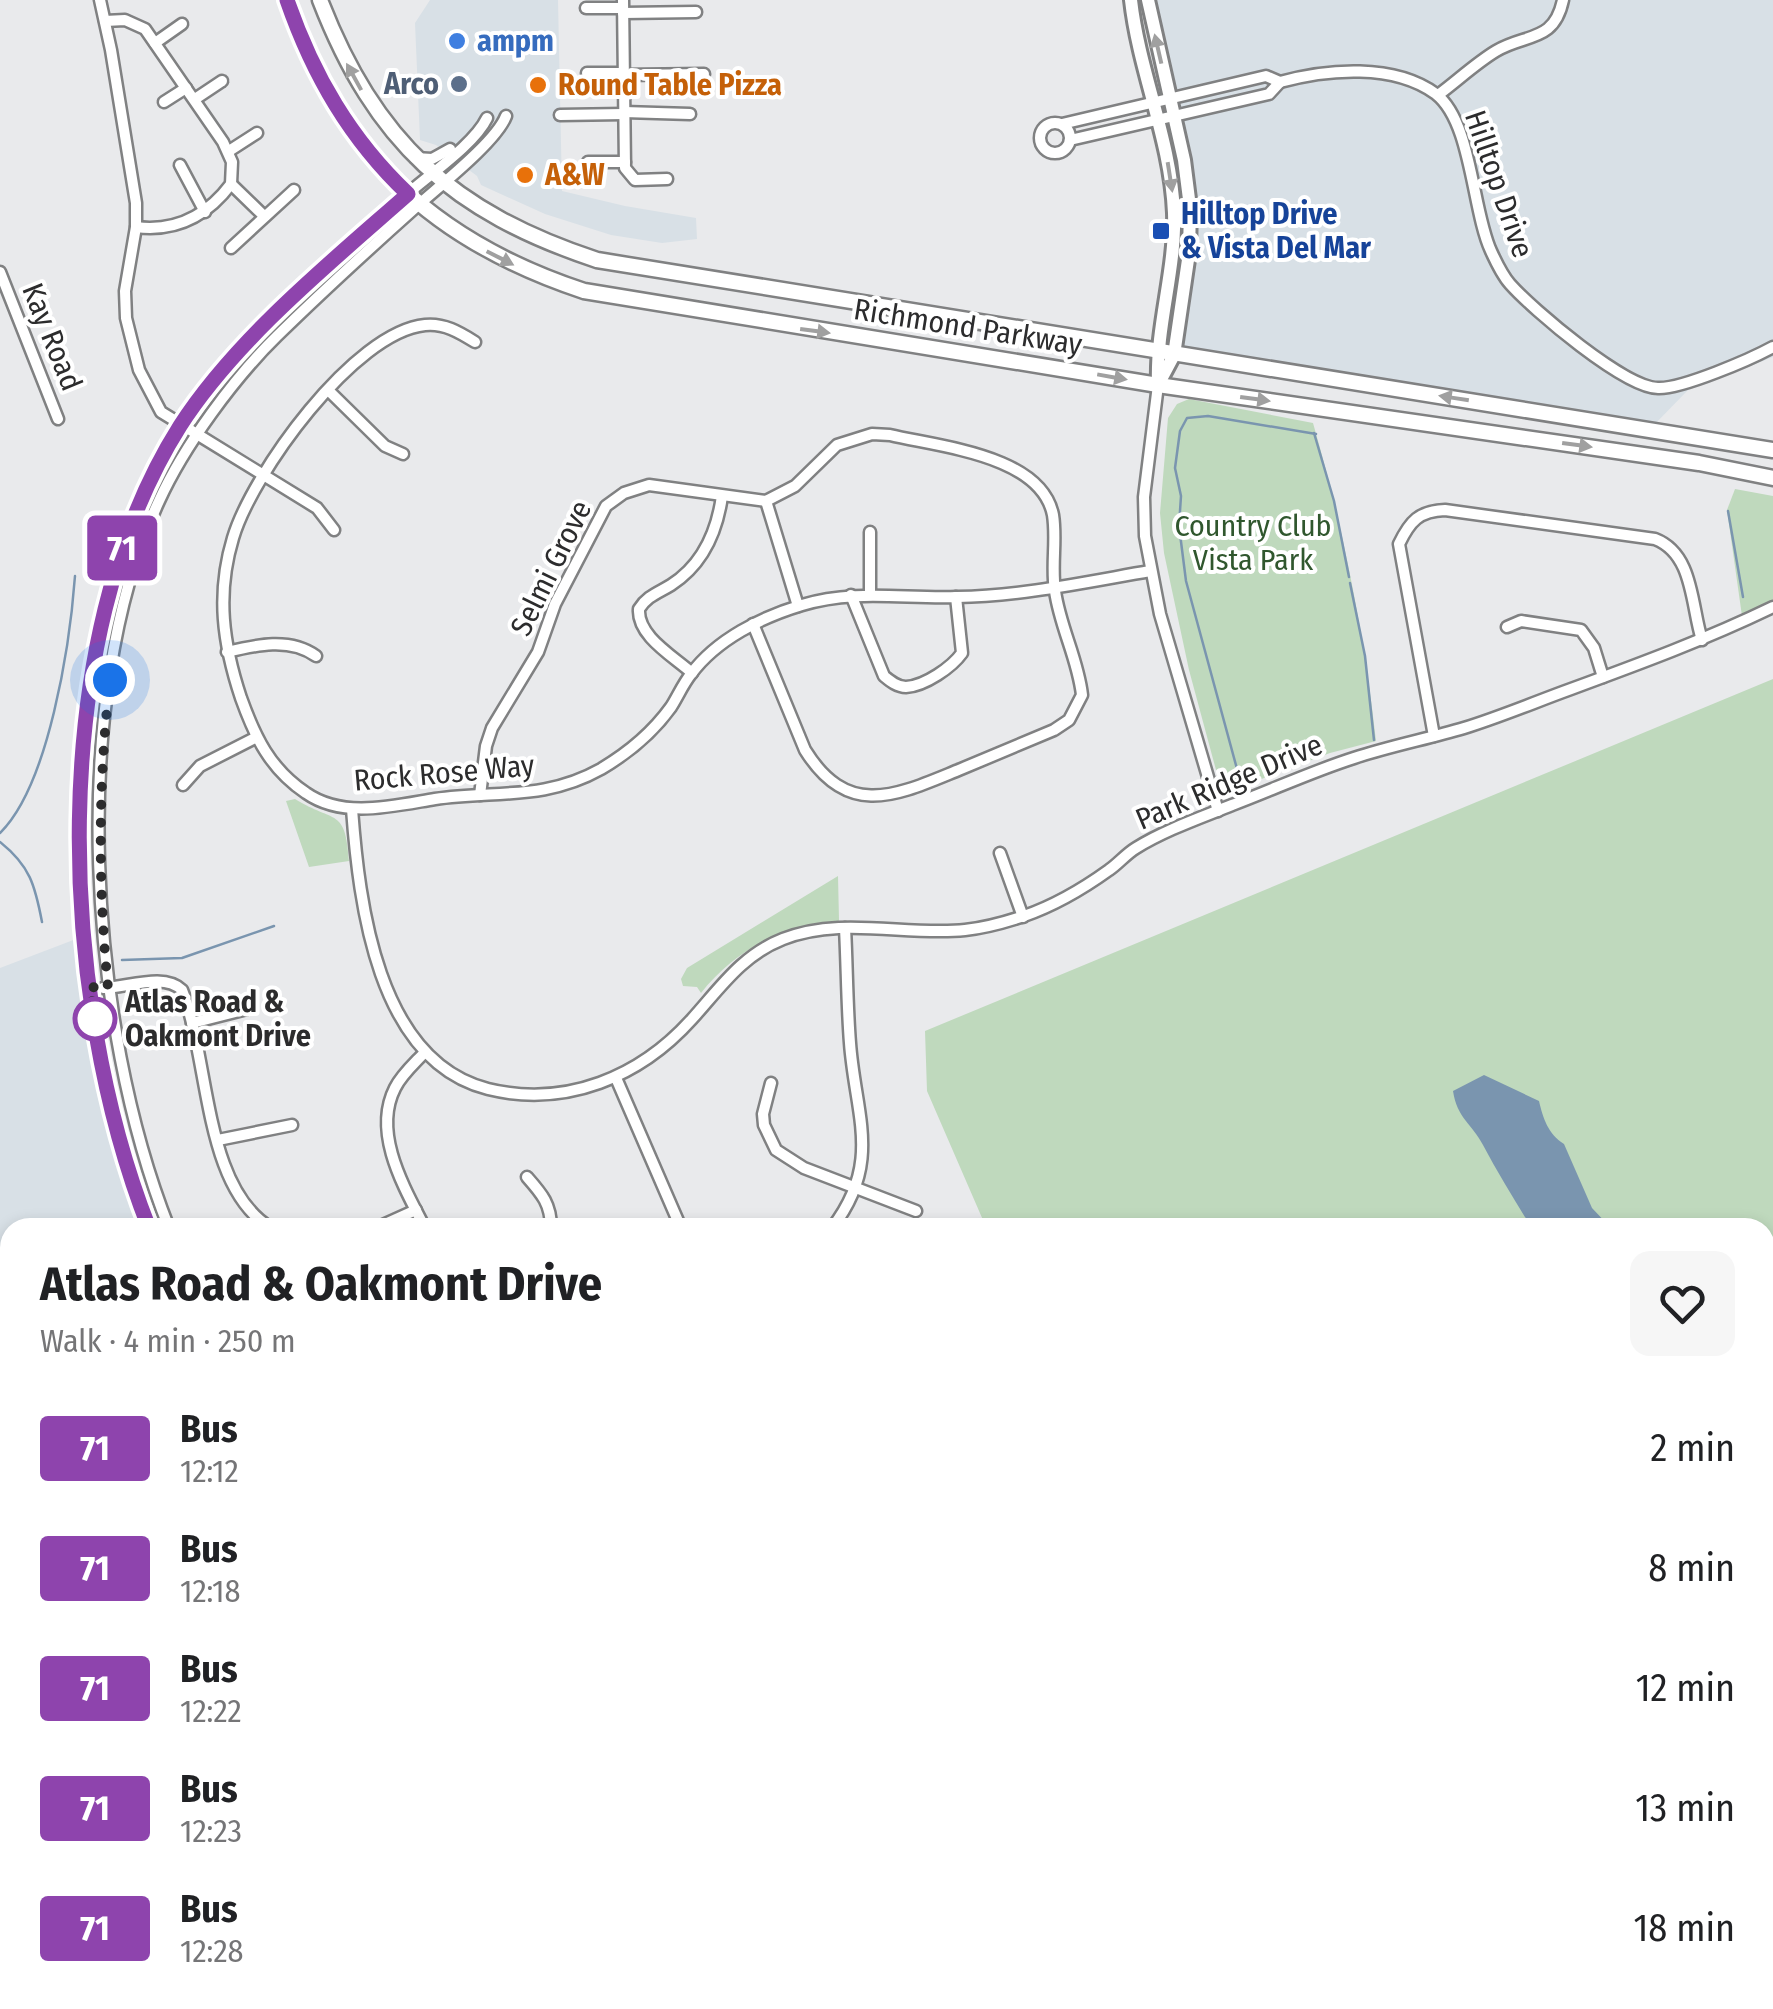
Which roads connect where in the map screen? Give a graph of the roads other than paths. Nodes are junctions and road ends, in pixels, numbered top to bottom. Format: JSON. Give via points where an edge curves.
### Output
{"nodes":[{"id":1,"x":100,"y":0,"type":"edge"},
{"id":2,"x":287,"y":0,"type":"edge"},
{"id":3,"x":320,"y":0,"type":"edge"},
{"id":4,"x":1131,"y":0,"type":"edge"},
{"id":5,"x":1148,"y":0,"type":"edge"},
{"id":6,"x":1563,"y":0,"type":"edge"},
{"id":7,"x":623,"y":7,"type":"edge"},
{"id":8,"x":586,"y":8,"type":"dead end"},
{"id":9,"x":696,"y":12,"type":"dead end"},
{"id":10,"x":105,"y":22,"type":"junction"},
{"id":11,"x":182,"y":24,"type":"dead end"},
{"id":12,"x":156,"y":43,"type":"junction"},
{"id":13,"x":588,"y":74,"type":"dead end"},
{"id":14,"x":624,"y":74,"type":"junction"},
{"id":15,"x":704,"y":74,"type":"dead end"},
{"id":16,"x":222,"y":82,"type":"dead end"},
{"id":17,"x":1280,"y":82,"type":"junction"},
{"id":18,"x":186,"y":88,"type":"junction"},
{"id":19,"x":1438,"y":96,"type":"junction"},
{"id":20,"x":1170,"y":98,"type":"junction"},
{"id":21,"x":194,"y":99,"type":"junction"},
{"id":22,"x":164,"y":102,"type":"dead end"},
{"id":23,"x":1153,"y":102,"type":"junction"},
{"id":24,"x":624,"y":113,"type":"junction"},
{"id":25,"x":690,"y":114,"type":"dead end"},
{"id":26,"x":560,"y":115,"type":"dead end"},
{"id":27,"x":506,"y":116,"type":"dead end"},
{"id":28,"x":1175,"y":116,"type":"junction"},
{"id":29,"x":487,"y":118,"type":"junction"},
{"id":30,"x":1157,"y":119,"type":"junction"},
{"id":31,"x":1062,"y":124,"type":"junction"},
{"id":32,"x":257,"y":133,"type":"dead end"},
{"id":33,"x":1070,"y":140,"type":"junction"},
{"id":34,"x":229,"y":152,"type":"junction"},
{"id":35,"x":476,"y":152,"type":"junction"},
{"id":36,"x":415,"y":158,"type":"junction"},
{"id":37,"x":588,"y":162,"type":"dead end"},
{"id":38,"x":180,"y":165,"type":"dead end"},
{"id":39,"x":625,"y":165,"type":"junction"},
{"id":40,"x":439,"y":176,"type":"junction"},
{"id":41,"x":667,"y":179,"type":"dead end"},
{"id":42,"x":232,"y":184,"type":"junction"},
{"id":43,"x":294,"y":190,"type":"dead end"},
{"id":44,"x":414,"y":199,"type":"junction"},
{"id":45,"x":205,"y":212,"type":"junction"},
{"id":46,"x":263,"y":215,"type":"junction"},
{"id":47,"x":136,"y":227,"type":"junction"},
{"id":48,"x":231,"y":248,"type":"dead end"},
{"id":49,"x":0,"y":272,"type":"edge"},
{"id":50,"x":475,"y":342,"type":"dead end"},
{"id":51,"x":1773,"y":346,"type":"edge"},
{"id":52,"x":1157,"y":352,"type":"junction"},
{"id":53,"x":1174,"y":355,"type":"junction"},
{"id":54,"x":1158,"y":385,"type":"junction"},
{"id":55,"x":328,"y":390,"type":"junction"},
{"id":56,"x":58,"y":420,"type":"dead end"},
{"id":57,"x":181,"y":425,"type":"junction"},
{"id":58,"x":197,"y":434,"type":"junction"},
{"id":59,"x":1773,"y":450,"type":"edge"},
{"id":60,"x":403,"y":454,"type":"dead end"},
{"id":61,"x":262,"y":474,"type":"junction"},
{"id":62,"x":1773,"y":478,"type":"edge"},
{"id":63,"x":722,"y":496,"type":"junction"},
{"id":64,"x":766,"y":501,"type":"junction"},
{"id":65,"x":334,"y":530,"type":"dead end"},
{"id":66,"x":870,"y":532,"type":"dead end"},
{"id":67,"x":1150,"y":571,"type":"junction"},
{"id":68,"x":1054,"y":588,"type":"junction"},
{"id":69,"x":870,"y":594,"type":"junction"},
{"id":70,"x":852,"y":595,"type":"junction"},
{"id":71,"x":956,"y":598,"type":"junction"},
{"id":72,"x":798,"y":606,"type":"junction"},
{"id":73,"x":1773,"y":607,"type":"edge"},
{"id":74,"x":754,"y":624,"type":"junction"},
{"id":75,"x":1507,"y":626,"type":"dead end"},
{"id":76,"x":1702,"y":640,"type":"junction"},
{"id":77,"x":227,"y":652,"type":"junction"},
{"id":78,"x":316,"y":656,"type":"dead end"},
{"id":79,"x":692,"y":672,"type":"junction"},
{"id":80,"x":1603,"y":677,"type":"junction"},
{"id":81,"x":1434,"y":736,"type":"junction"},
{"id":82,"x":255,"y":738,"type":"junction"},
{"id":83,"x":184,"y":785,"type":"dead end"},
{"id":84,"x":480,"y":795,"type":"junction"},
{"id":85,"x":352,"y":809,"type":"junction"},
{"id":86,"x":1218,"y":811,"type":"junction"},
{"id":87,"x":1000,"y":853,"type":"dead end"},
{"id":88,"x":1023,"y":916,"type":"junction"},
{"id":89,"x":845,"y":928,"type":"junction"},
{"id":90,"x":90,"y":987,"type":"junction"},
{"id":91,"x":108,"y":988,"type":"junction"},
{"id":92,"x":247,"y":1009,"type":"dead end"},
{"id":93,"x":192,"y":1023,"type":"junction"},
{"id":94,"x":426,"y":1052,"type":"junction"},
{"id":95,"x":616,"y":1078,"type":"junction"},
{"id":96,"x":772,"y":1083,"type":"dead end"},
{"id":97,"x":292,"y":1125,"type":"dead end"},
{"id":98,"x":218,"y":1140,"type":"junction"},
{"id":99,"x":527,"y":1177,"type":"dead end"},
{"id":100,"x":854,"y":1187,"type":"junction"},
{"id":101,"x":416,"y":1210,"type":"junction"},
{"id":102,"x":916,"y":1211,"type":"dead end"},
{"id":103,"x":146,"y":1218,"type":"edge"},
{"id":104,"x":166,"y":1218,"type":"edge"},
{"id":105,"x":256,"y":1218,"type":"edge"},
{"id":106,"x":398,"y":1218,"type":"edge"},
{"id":107,"x":420,"y":1218,"type":"edge"},
{"id":108,"x":551,"y":1218,"type":"edge"},
{"id":109,"x":677,"y":1218,"type":"edge"},
{"id":110,"x":837,"y":1218,"type":"edge"}],
"edges":[{"from":1,"to":10,"type":"street"},
{"from":2,"to":44,"type":"highway","name":"Richmond Parkway","via":[[338,112]]},
{"from":36,"to":3,"type":"highway","name":"Richmond Parkway","one_way":true,"via":[[366,98]]},
{"from":4,"to":23,"type":"main road"},
{"from":20,"to":5,"type":"main road","one_way":true},
{"from":6,"to":19,"type":"street","name":"Hilltop Drive","via":[[1544,33],[1494,52]]},
{"from":7,"to":8,"type":"street"},
{"from":7,"to":9,"type":"street"},
{"from":7,"to":14,"type":"street"},
{"from":10,"to":12,"type":"street","via":[[135,22]]},
{"from":10,"to":47,"type":"street"},
{"from":11,"to":12,"type":"street"},
{"from":12,"to":18,"type":"street"},
{"from":13,"to":14,"type":"street"},
{"from":14,"to":15,"type":"street"},
{"from":14,"to":24,"type":"street"},
{"from":16,"to":21,"type":"street"},
{"from":17,"to":19,"type":"street","name":"Hilltop Drive","via":[[1334,73],[1392,74]]},
{"from":17,"to":20,"type":"street","via":[[1266,76]]},
{"from":17,"to":28,"type":"street","via":[[1269,94]]},
{"from":18,"to":21,"type":"street"},
{"from":18,"to":22,"type":"street"},
{"from":19,"to":51,"type":"street","name":"Hilltop Drive","via":[[1459,133],[1480,222],[1506,280],[1615,372],[1660,389]]},
{"from":20,"to":23,"type":"street"},
{"from":20,"to":28,"type":"main road"},
{"from":21,"to":34,"type":"street"},
{"from":23,"to":30,"type":"main road"},
{"from":23,"to":31,"type":"street"},
{"from":24,"to":25,"type":"street"},
{"from":24,"to":26,"type":"street"},
{"from":24,"to":39,"type":"street"},
{"from":27,"to":35,"type":"street"},
{"from":28,"to":30,"type":"street"},
{"from":28,"to":53,"type":"main road","via":[[1191,230]]},
{"from":29,"to":35,"type":"street","via":[[492,114],[494,124]]},
{"from":29,"to":36,"type":"street","via":[[442,155]]},
{"from":29,"to":40,"type":"street"},
{"from":30,"to":33,"type":"street"},
{"from":30,"to":52,"type":"main road","one_way":true,"via":[[1174,231]]},
{"from":31,"to":33,"type":"street"},
{"from":31,"to":33,"type":"street","via":[[1045,127],[1041,142],[1054,153]]},
{"from":32,"to":34,"type":"street"},
{"from":34,"to":42,"type":"street"},
{"from":35,"to":40,"type":"street"},
{"from":36,"to":40,"type":"highway","name":"Richmond Parkway"},
{"from":37,"to":39,"type":"street"},
{"from":38,"to":45,"type":"street"},
{"from":39,"to":41,"type":"street","via":[[635,180]]},
{"from":40,"to":44,"type":"street"},
{"from":40,"to":52,"type":"highway","name":"Richmond Parkway","via":[[515,228],[596,260]]},
{"from":42,"to":45,"type":"street"},
{"from":42,"to":46,"type":"street"},
{"from":43,"to":46,"type":"street"},
{"from":44,"to":54,"type":"highway","name":"Richmond Parkway","one_way":true,"via":[[502,260],[584,291]]},
{"from":44,"to":57,"type":"street","via":[[249,340]]},
{"from":44,"to":58,"type":"street","via":[[273,339]]},
{"from":45,"to":47,"type":"street","via":[[183,224]]},
{"from":46,"to":48,"type":"street"},
{"from":47,"to":57,"type":"street","via":[[125,291],[132,348],[160,412]]},
{"from":49,"to":56,"type":"street","name":"Kay Road"},
{"from":50,"to":55,"type":"street","name":"Rock Rose Way","via":[[447,327],[412,327]]},
{"from":52,"to":53,"type":"highway","name":"Richmond Parkway"},
{"from":52,"to":54,"type":"main road"},
{"from":53,"to":54,"type":"main road"},
{"from":59,"to":53,"type":"highway","name":"Richmond Parkway","one_way":true},
{"from":54,"to":62,"type":"highway","name":"Richmond Parkway","one_way":true},
{"from":54,"to":67,"type":"street","via":[[1144,497]]},
{"from":55,"to":60,"type":"street","via":[[385,446]]},
{"from":55,"to":61,"type":"street","name":"Rock Rose Way","via":[[294,425]]},
{"from":57,"to":58,"type":"street"},
{"from":57,"to":90,"type":"street","via":[[122,546],[92,677],[80,873]]},
{"from":58,"to":61,"type":"street"},
{"from":58,"to":91,"type":"street","via":[[146,534],[110,680],[99,880]]},
{"from":61,"to":65,"type":"street","via":[[317,508]]},
{"from":61,"to":77,"type":"street","name":"Rock Rose Way","via":[[226,567],[221,612]]},
{"from":63,"to":64,"type":"street","name":"Selmi Grove"},
{"from":63,"to":79,"type":"street","via":[[715,530],[698,560],[639,609],[640,625]]},
{"from":63,"to":84,"type":"street","name":"Selmi Grove","via":[[649,485],[606,506],[538,652],[492,728]]},
{"from":64,"to":68,"type":"street","via":[[795,486],[837,445],[872,434],[1001,462],[1025,472],[1052,510]]},
{"from":64,"to":72,"type":"street"},
{"from":66,"to":69,"type":"street"},
{"from":67,"to":68,"type":"street","name":"Rock Rose Way"},
{"from":67,"to":86,"type":"street"},
{"from":68,"to":71,"type":"street","name":"Rock Rose Way"},
{"from":68,"to":74,"type":"street","via":[[1082,695],[1069,720],[898,794],[846,790],[814,766]]},
{"from":69,"to":70,"type":"street","name":"Rock Rose Way"},
{"from":69,"to":71,"type":"street","name":"Rock Rose Way"},
{"from":70,"to":71,"type":"street","via":[[884,676],[906,687],[953,665],[962,653]]},
{"from":70,"to":72,"type":"street","name":"Rock Rose Way"},
{"from":72,"to":74,"type":"street","name":"Rock Rose Way"},
{"from":73,"to":76,"type":"street","name":"Park Ridge Drive"},
{"from":74,"to":79,"type":"street","name":"Rock Rose Way"},
{"from":75,"to":80,"type":"street","via":[[1521,621],[1581,630]]},
{"from":76,"to":80,"type":"street","name":"Park Ridge Drive"},
{"from":76,"to":81,"type":"street","via":[[1687,578],[1668,544],[1445,510],[1422,513],[1400,544]]},
{"from":77,"to":78,"type":"street","via":[[278,644]]},
{"from":77,"to":82,"type":"street","name":"Rock Rose Way"},
{"from":79,"to":84,"type":"street","name":"Rock Rose Way","via":[[649,733],[599,770],[548,790]]},
{"from":80,"to":81,"type":"street","name":"Park Ridge Drive"},
{"from":81,"to":86,"type":"street","name":"Park Ridge Drive","via":[[1350,759]]},
{"from":82,"to":83,"type":"street","via":[[200,766]]},
{"from":82,"to":85,"type":"street","name":"Rock Rose Way","via":[[306,794]]},
{"from":84,"to":85,"type":"street","name":"Rock Rose Way"},
{"from":85,"to":94,"type":"street","name":"Park Ridge Drive","via":[[357,873],[376,957],[396,1008]]},
{"from":86,"to":88,"type":"street","name":"Park Ridge Drive","via":[[1134,849],[1109,870]]},
{"from":87,"to":88,"type":"street"},
{"from":88,"to":89,"type":"street","name":"Park Ridge Drive","via":[[966,930]]},
{"from":89,"to":95,"type":"street","name":"Park Ridge Drive","via":[[812,930],[752,956],[670,1041]]},
{"from":89,"to":100,"type":"street","via":[[863,1132]]},
{"from":90,"to":91,"type":"street"},
{"from":90,"to":103,"type":"street","via":[[118,1130]]},
{"from":91,"to":93,"type":"street","via":[[173,983],[182,990]]},
{"from":91,"to":104,"type":"street","via":[[136,1126]]},
{"from":92,"to":93,"type":"street"},
{"from":93,"to":98,"type":"street"},
{"from":94,"to":95,"type":"street","name":"Park Ridge Drive","via":[[462,1081],[492,1090],[555,1094]]},
{"from":94,"to":101,"type":"street","via":[[395,1088],[387,1120],[391,1151]]},
{"from":95,"to":109,"type":"street"},
{"from":96,"to":100,"type":"street","via":[[763,1114],[776,1150]]},
{"from":97,"to":98,"type":"street"},
{"from":98,"to":105,"type":"street","via":[[236,1194]]},
{"from":99,"to":108,"type":"street","via":[[544,1196]]},
{"from":100,"to":102,"type":"street"},
{"from":100,"to":110,"type":"street"},
{"from":101,"to":106,"type":"street"},
{"from":101,"to":107,"type":"street"}]}
